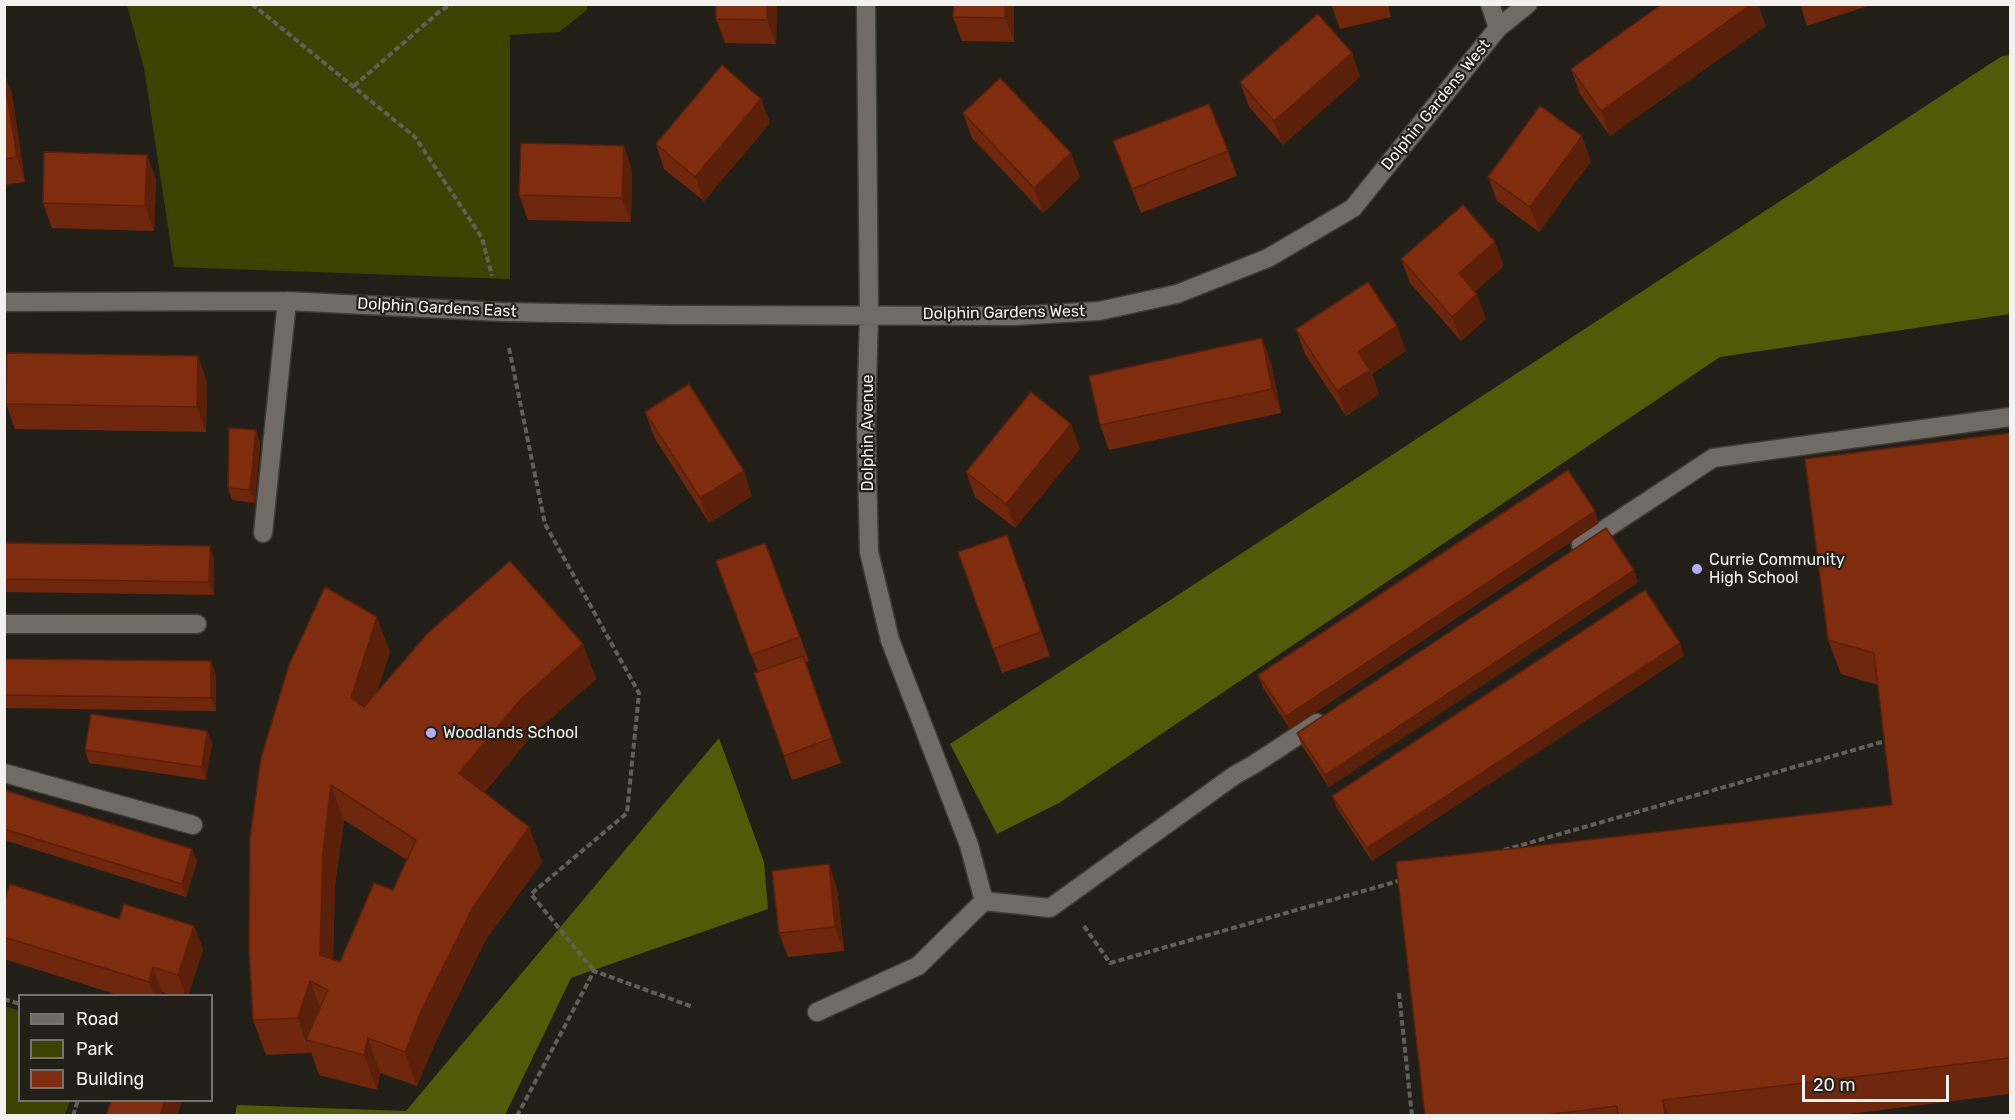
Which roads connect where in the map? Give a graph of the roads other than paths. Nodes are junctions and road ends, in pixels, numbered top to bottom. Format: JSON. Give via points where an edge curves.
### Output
{"nodes":[{"id":1,"x":866,"y":4,"type":"edge"},
{"id":2,"x":1490,"y":4,"type":"edge"},
{"id":3,"x":1528,"y":4,"type":"edge"},
{"id":4,"x":1498,"y":28,"type":"junction"},
{"id":5,"x":4,"y":302,"type":"edge"},
{"id":6,"x":287,"y":302,"type":"junction"},
{"id":7,"x":870,"y":314,"type":"junction"},
{"id":8,"x":2010,"y":417,"type":"edge"},
{"id":9,"x":263,"y":533,"type":"dead end"},
{"id":10,"x":1566,"y":555,"type":"edge"},
{"id":11,"x":4,"y":624,"type":"edge"},
{"id":12,"x":197,"y":624,"type":"dead end"},
{"id":13,"x":1332,"y":713,"type":"edge"},
{"id":14,"x":4,"y":773,"type":"edge"},
{"id":15,"x":193,"y":825,"type":"dead end"},
{"id":16,"x":984,"y":900,"type":"junction"},
{"id":17,"x":817,"y":1012,"type":"dead end"}],
"edges":[{"from":1,"to":7,"type":"street","name":"Dolphin Avenue"},
{"from":2,"to":4,"type":"street","name":"Dolphin Gardens West"},
{"from":3,"to":4,"type":"street","name":"Dolphin Gardens West"},
{"from":4,"to":7,"type":"street","name":"Dolphin Gardens West","via":[[1353,208],[1268,258],[1177,294],[1100,311],[1015,316]]},
{"from":5,"to":6,"type":"street","name":"Dolphin Gardens East"},
{"from":6,"to":7,"type":"street","name":"Dolphin Gardens East","via":[[502,312]]},
{"from":6,"to":9,"type":"street"},
{"from":7,"to":16,"type":"street","name":"Dolphin Avenue","via":[[866,423],[869,552],[890,640],[969,844]]},
{"from":8,"to":10,"type":"street","via":[[1713,458]]},
{"from":11,"to":12,"type":"street"},
{"from":13,"to":16,"type":"street","via":[[1235,775],[1050,908]]},
{"from":14,"to":15,"type":"street"},
{"from":16,"to":17,"type":"street","via":[[918,966]]}]}
